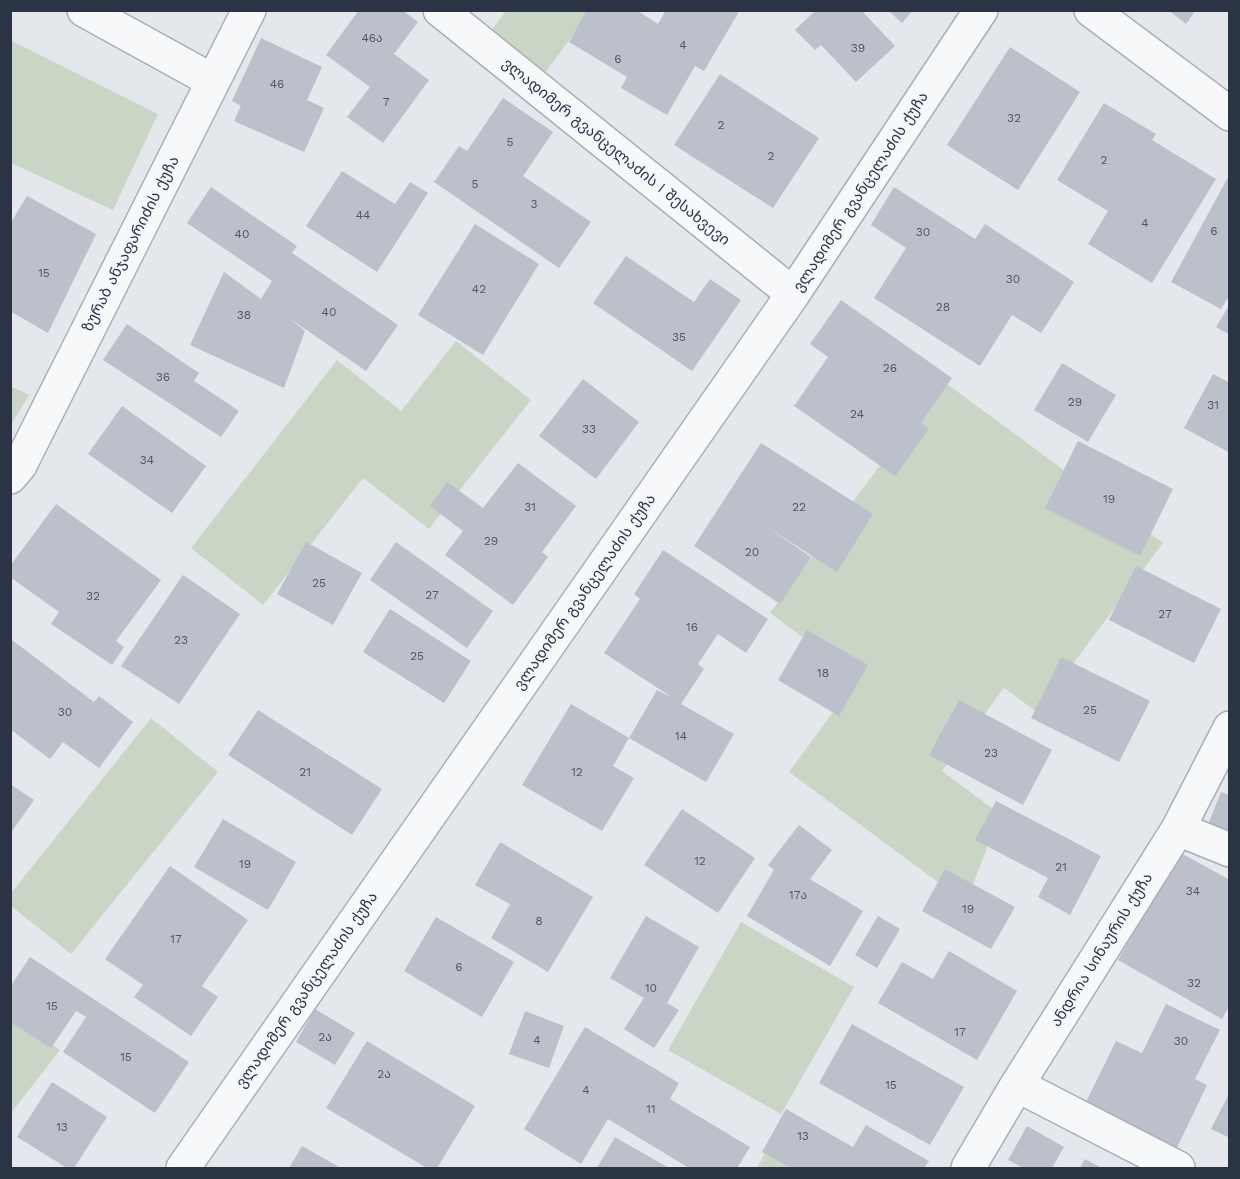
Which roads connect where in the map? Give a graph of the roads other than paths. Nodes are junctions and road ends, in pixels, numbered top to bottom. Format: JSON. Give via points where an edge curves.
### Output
{"nodes":[{"id":1,"x":84,"y":10,"type":"edge"},
{"id":2,"x":249,"y":10,"type":"edge"},
{"id":3,"x":440,"y":10,"type":"edge"},
{"id":4,"x":981,"y":10,"type":"edge"},
{"id":5,"x":1091,"y":10,"type":"edge"},
{"id":6,"x":213,"y":81,"type":"junction"},
{"id":7,"x":1230,"y":114,"type":"edge"},
{"id":8,"x":793,"y":294,"type":"junction"},
{"id":9,"x":10,"y":477,"type":"edge"},
{"id":10,"x":1230,"y":728,"type":"edge"},
{"id":11,"x":1178,"y":829,"type":"junction"},
{"id":12,"x":1230,"y":850,"type":"edge"},
{"id":13,"x":1017,"y":1085,"type":"junction"},
{"id":14,"x":183,"y":1168,"type":"edge"},
{"id":15,"x":968,"y":1168,"type":"edge"},
{"id":16,"x":1178,"y":1168,"type":"edge"}],
"edges":[{"from":1,"to":6,"type":"street"},
{"from":2,"to":6,"type":"street","name":"ზურაბ ანჯაფარიძის ქუჩა"},
{"from":3,"to":8,"type":"street","name":"ვლადიმერ გვანცელაძის I შესახვევი"},
{"from":4,"to":8,"type":"street","name":"ვლადიმერ გვანცელაძის ქუჩა"},
{"from":5,"to":7,"type":"street"},
{"from":6,"to":9,"type":"street","name":"ზურაბ ანჯაფარიძის ქუჩა","via":[[20,465]]},
{"from":8,"to":14,"type":"street","name":"ვლადიმერ გვანცელაძის ქუჩა"},
{"from":10,"to":11,"type":"street","name":"ანდრია სინაურის ქუჩა"},
{"from":11,"to":12,"type":"street"},
{"from":11,"to":13,"type":"street","name":"ანდრია სინაურის ქუჩა"},
{"from":13,"to":15,"type":"street","name":"ანდრია სინაურის ქუჩა"},
{"from":13,"to":16,"type":"street"}]}
